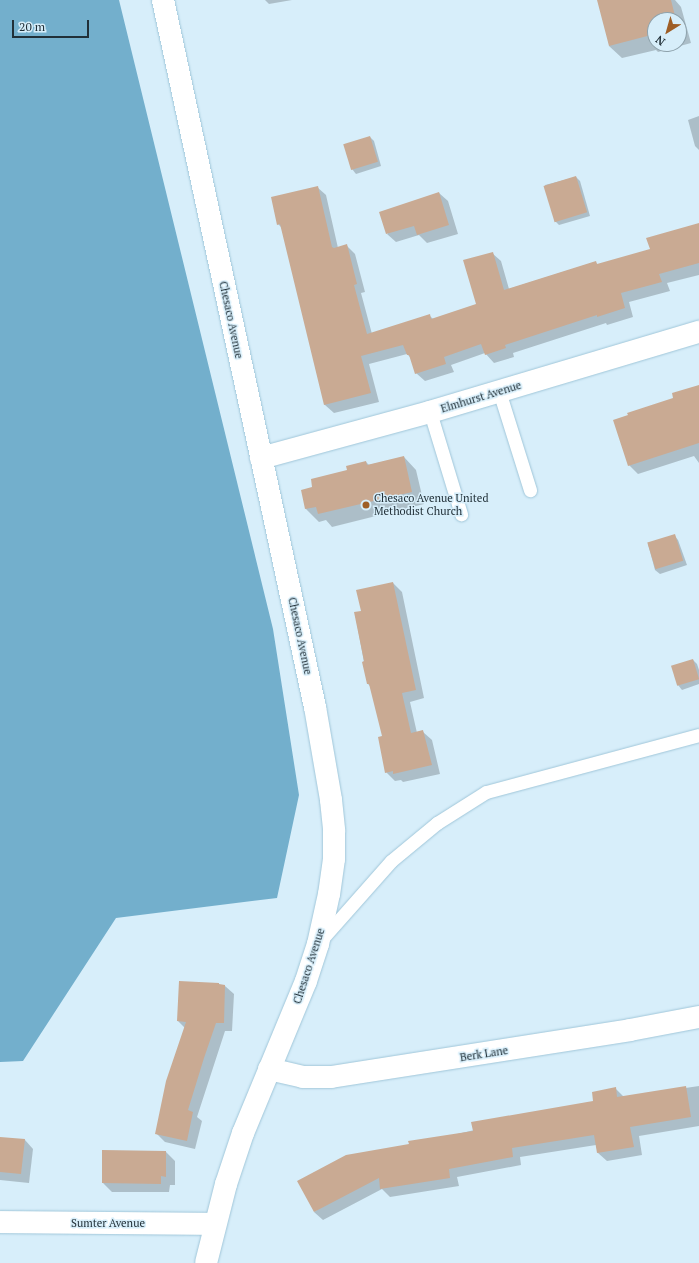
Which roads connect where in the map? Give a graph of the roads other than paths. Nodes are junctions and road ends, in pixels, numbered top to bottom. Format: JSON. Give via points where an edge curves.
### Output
{"nodes":[{"id":1,"x":163,"y":0,"type":"edge"},
{"id":2,"x":699,"y":332,"type":"edge"},
{"id":3,"x":499,"y":391,"type":"junction"},
{"id":4,"x":430,"y":412,"type":"junction"},
{"id":5,"x":261,"y":458,"type":"junction"},
{"id":6,"x":530,"y":490,"type":"dead end"},
{"id":7,"x":461,"y":514,"type":"dead end"},
{"id":8,"x":699,"y":735,"type":"edge"},
{"id":9,"x":318,"y":944,"type":"junction"},
{"id":10,"x":699,"y":1017,"type":"edge"},
{"id":11,"x":269,"y":1069,"type":"junction"},
{"id":12,"x":0,"y":1222,"type":"edge"},
{"id":13,"x":216,"y":1224,"type":"junction"},
{"id":14,"x":206,"y":1263,"type":"edge"}],
"edges":[{"from":1,"to":5,"type":"street","name":"Chesaco Avenue"},
{"from":2,"to":3,"type":"street","name":"Elmhurst Avenue"},
{"from":3,"to":4,"type":"street","name":"Elmhurst Avenue"},
{"from":3,"to":6,"type":"lane"},
{"from":4,"to":5,"type":"street","name":"Elmhurst Avenue"},
{"from":4,"to":7,"type":"lane"},
{"from":5,"to":9,"type":"street","name":"Chesaco Avenue","via":[[315,707],[331,800],[334,859]]},
{"from":8,"to":9,"type":"lane","via":[[486,792],[437,823],[391,861]]},
{"from":9,"to":11,"type":"street","name":"Chesaco Avenue","via":[[306,981]]},
{"from":10,"to":11,"type":"street","name":"Berk Lane","via":[[622,1032],[331,1077],[303,1077]]},
{"from":11,"to":13,"type":"street","name":"Chesaco Avenue","via":[[243,1133]]},
{"from":12,"to":13,"type":"street","name":"Sumter Avenue"},
{"from":13,"to":14,"type":"street","name":"Chesaco Avenue"}]}
